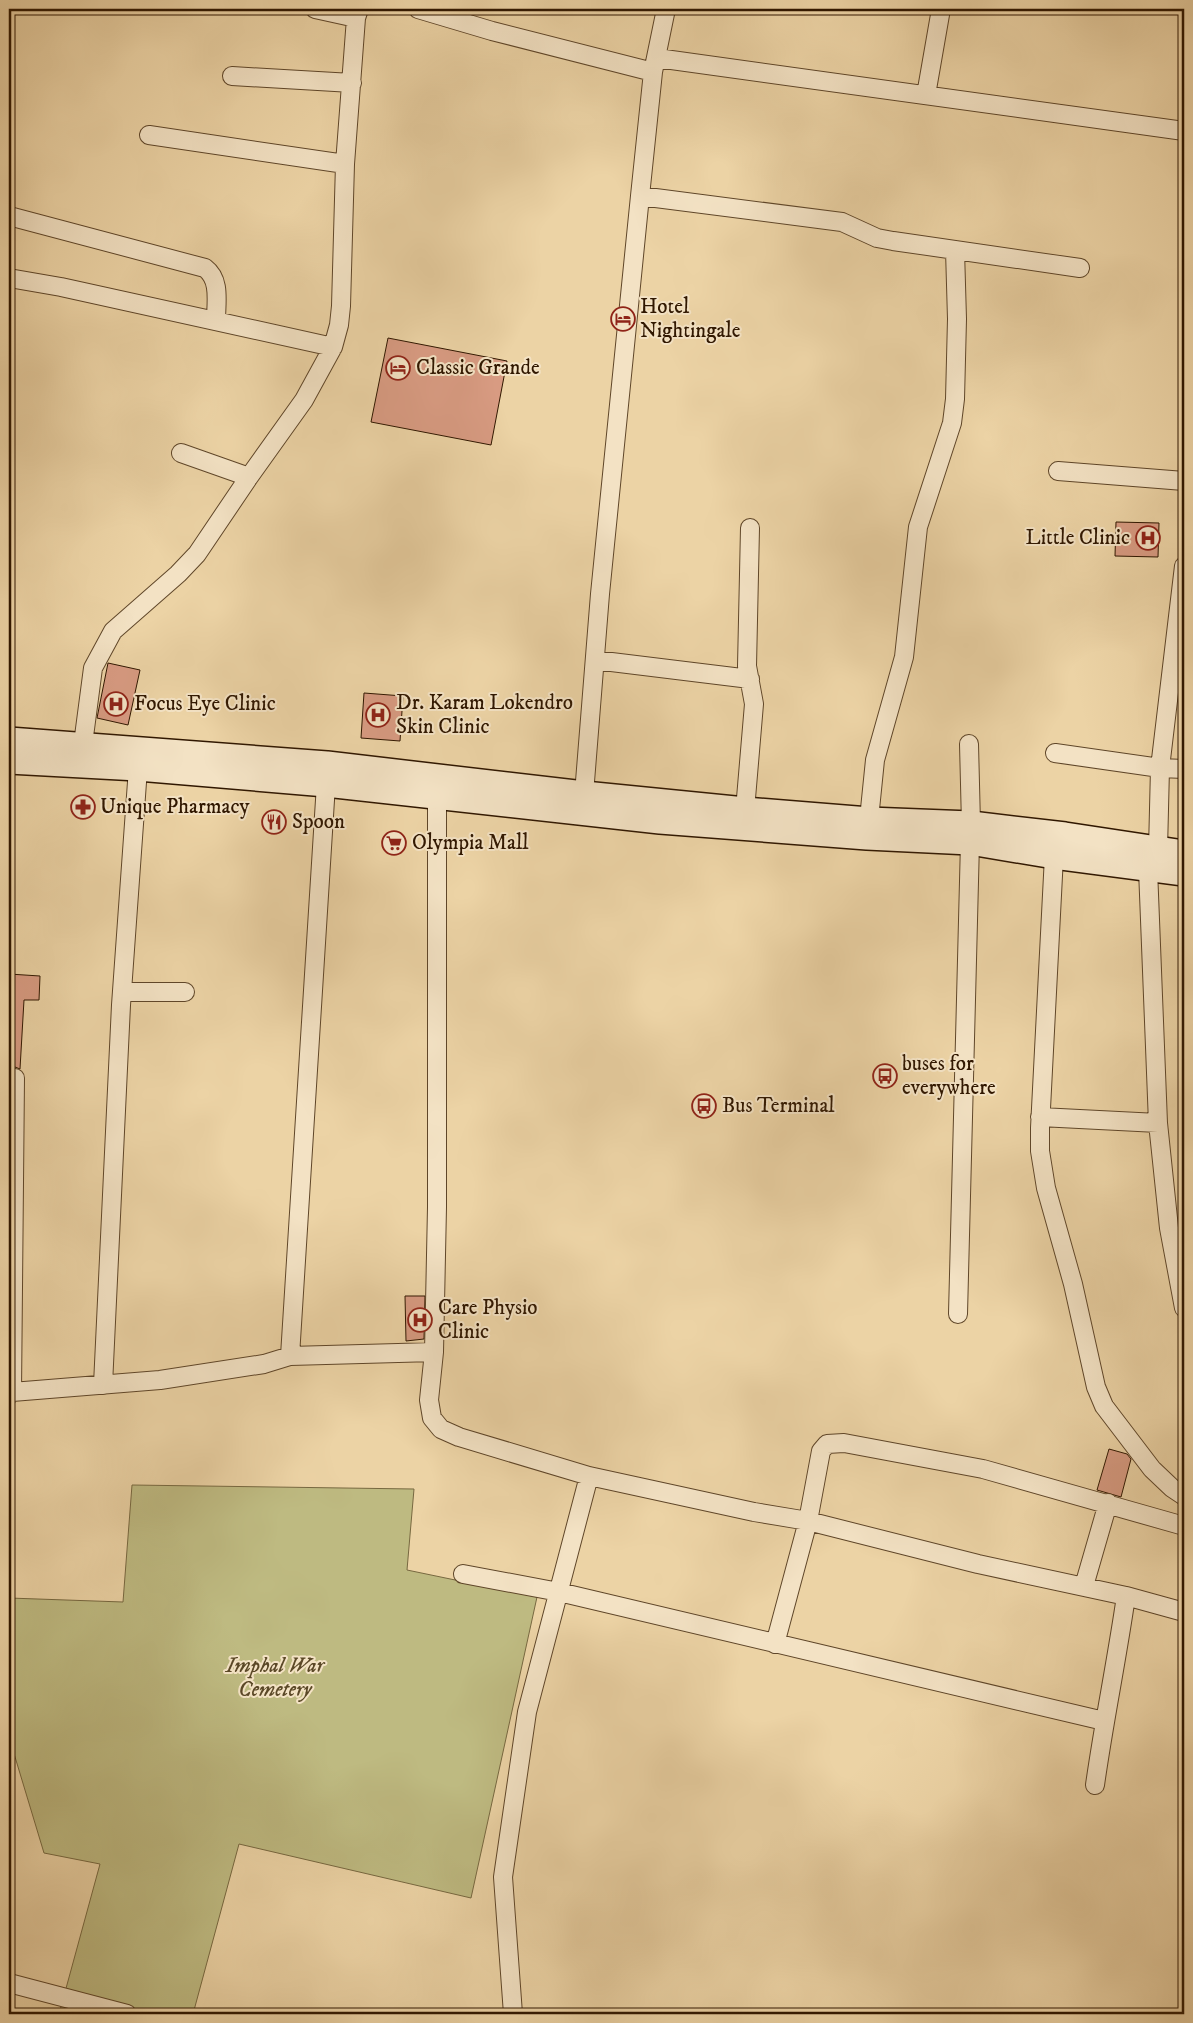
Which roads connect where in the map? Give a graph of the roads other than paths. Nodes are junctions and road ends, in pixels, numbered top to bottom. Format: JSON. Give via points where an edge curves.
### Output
{"nodes":[{"id":1,"x":315,"y":9,"type":"edge"},
{"id":2,"x":418,"y":9,"type":"edge"},
{"id":3,"x":666,"y":9,"type":"edge"},
{"id":4,"x":941,"y":9,"type":"edge"},
{"id":5,"x":357,"y":14,"type":"edge"},
{"id":6,"x":655,"y":65,"type":"junction"},
{"id":7,"x":232,"y":76,"type":"dead end"},
{"id":8,"x":352,"y":83,"type":"junction"},
{"id":9,"x":926,"y":95,"type":"junction"},
{"id":10,"x":1184,"y":131,"type":"edge"},
{"id":11,"x":148,"y":135,"type":"dead end"},
{"id":12,"x":345,"y":164,"type":"junction"},
{"id":13,"x":640,"y":196,"type":"junction"},
{"id":14,"x":9,"y":216,"type":"edge"},
{"id":15,"x":955,"y":250,"type":"junction"},
{"id":16,"x":1080,"y":268,"type":"dead end"},
{"id":17,"x":9,"y":278,"type":"edge"},
{"id":18,"x":216,"y":321,"type":"junction"},
{"id":19,"x":333,"y":347,"type":"junction"},
{"id":20,"x":181,"y":452,"type":"dead end"},
{"id":21,"x":1058,"y":470,"type":"dead end"},
{"id":22,"x":249,"y":476,"type":"junction"},
{"id":23,"x":1184,"y":481,"type":"edge"},
{"id":24,"x":750,"y":528,"type":"dead end"},
{"id":25,"x":1184,"y":566,"type":"edge"},
{"id":26,"x":595,"y":660,"type":"junction"},
{"id":27,"x":750,"y":679,"type":"junction"},
{"id":28,"x":9,"y":740,"type":"edge"},
{"id":29,"x":83,"y":744,"type":"junction"},
{"id":30,"x":969,"y":744,"type":"dead end"},
{"id":31,"x":1056,"y":753,"type":"dead end"},
{"id":32,"x":9,"y":760,"type":"edge"},
{"id":33,"x":138,"y":768,"type":"junction"},
{"id":34,"x":1160,"y":768,"type":"junction"},
{"id":35,"x":1184,"y":769,"type":"edge"},
{"id":36,"x":326,"y":784,"type":"junction"},
{"id":37,"x":584,"y":794,"type":"junction"},
{"id":38,"x":437,"y":797,"type":"junction"},
{"id":39,"x":527,"y":797,"type":"junction"},
{"id":40,"x":745,"y":810,"type":"junction"},
{"id":41,"x":868,"y":829,"type":"junction"},
{"id":42,"x":971,"y":833,"type":"junction"},
{"id":43,"x":1184,"y":853,"type":"edge"},
{"id":44,"x":1054,"y":856,"type":"junction"},
{"id":45,"x":1153,"y":859,"type":"junction"},
{"id":46,"x":1184,"y":873,"type":"edge"},
{"id":47,"x":122,"y":992,"type":"junction"},
{"id":48,"x":185,"y":992,"type":"dead end"},
{"id":49,"x":15,"y":1078,"type":"dead end"},
{"id":50,"x":1040,"y":1117,"type":"junction"},
{"id":51,"x":1158,"y":1123,"type":"junction"},
{"id":52,"x":1184,"y":1308,"type":"edge"},
{"id":53,"x":958,"y":1314,"type":"dead end"},
{"id":54,"x":434,"y":1352,"type":"junction"},
{"id":55,"x":290,"y":1356,"type":"junction"},
{"id":56,"x":103,"y":1385,"type":"junction"},
{"id":57,"x":10,"y":1394,"type":"edge"},
{"id":58,"x":589,"y":1476,"type":"junction"},
{"id":59,"x":1184,"y":1496,"type":"edge"},
{"id":60,"x":1108,"y":1504,"type":"junction"},
{"id":61,"x":808,"y":1521,"type":"junction"},
{"id":62,"x":1184,"y":1526,"type":"edge"},
{"id":63,"x":463,"y":1574,"type":"dead end"},
{"id":64,"x":1084,"y":1586,"type":"junction"},
{"id":65,"x":559,"y":1592,"type":"junction"},
{"id":66,"x":1126,"y":1596,"type":"junction"},
{"id":67,"x":1184,"y":1612,"type":"edge"},
{"id":68,"x":775,"y":1644,"type":"junction"},
{"id":69,"x":1104,"y":1721,"type":"junction"},
{"id":70,"x":1095,"y":1785,"type":"dead end"},
{"id":71,"x":9,"y":1983,"type":"edge"},
{"id":72,"x":126,"y":2014,"type":"edge"},
{"id":73,"x":513,"y":2014,"type":"edge"}],
"edges":[{"from":1,"to":5,"type":"street"},
{"from":2,"to":6,"type":"street","via":[[510,36]]},
{"from":3,"to":6,"type":"street"},
{"from":4,"to":9,"type":"street"},
{"from":5,"to":8,"type":"street"},
{"from":6,"to":9,"type":"street"},
{"from":6,"to":13,"type":"street"},
{"from":7,"to":8,"type":"street"},
{"from":8,"to":12,"type":"street"},
{"from":9,"to":10,"type":"street"},
{"from":11,"to":12,"type":"street"},
{"from":12,"to":19,"type":"street","via":[[340,325]]},
{"from":13,"to":15,"type":"street","via":[[842,222],[877,238]]},
{"from":13,"to":26,"type":"street"},
{"from":14,"to":18,"type":"street","via":[[205,268],[213,274],[216,282]]},
{"from":15,"to":16,"type":"street"},
{"from":15,"to":41,"type":"street","via":[[957,319],[952,423],[918,527],[904,657],[875,760]]},
{"from":17,"to":18,"type":"street"},
{"from":18,"to":19,"type":"street"},
{"from":19,"to":22,"type":"street","via":[[304,400]]},
{"from":20,"to":22,"type":"street"},
{"from":21,"to":23,"type":"street"},
{"from":22,"to":29,"type":"street","via":[[197,554],[113,631],[93,668]]},
{"from":24,"to":27,"type":"street","via":[[747,647]]},
{"from":25,"to":34,"type":"street"},
{"from":26,"to":27,"type":"street"},
{"from":26,"to":37,"type":"street"},
{"from":27,"to":40,"type":"street","via":[[754,704]]},
{"from":28,"to":29,"type":"main road"},
{"from":29,"to":39,"type":"main road","via":[[327,764]]},
{"from":30,"to":42,"type":"street"},
{"from":31,"to":34,"type":"street"},
{"from":32,"to":33,"type":"main road"},
{"from":33,"to":36,"type":"main road"},
{"from":33,"to":47,"type":"street"},
{"from":34,"to":35,"type":"street"},
{"from":34,"to":45,"type":"street"},
{"from":36,"to":38,"type":"main road"},
{"from":36,"to":55,"type":"street"},
{"from":37,"to":39,"type":"main road"},
{"from":37,"to":40,"type":"main road"},
{"from":38,"to":39,"type":"main road"},
{"from":38,"to":54,"type":"street"},
{"from":39,"to":41,"type":"main road","via":[[660,821]]},
{"from":40,"to":41,"type":"main road"},
{"from":41,"to":42,"type":"main road"},
{"from":42,"to":44,"type":"main road"},
{"from":42,"to":45,"type":"main road","via":[[1065,835]]},
{"from":42,"to":53,"type":"street"},
{"from":43,"to":45,"type":"main road"},
{"from":44,"to":45,"type":"main road"},
{"from":44,"to":50,"type":"street"},
{"from":45,"to":46,"type":"main road"},
{"from":45,"to":51,"type":"street"},
{"from":47,"to":48,"type":"street"},
{"from":47,"to":56,"type":"street"},
{"from":49,"to":57,"type":"street"},
{"from":50,"to":51,"type":"street"},
{"from":50,"to":59,"type":"street","via":[[1040,1151],[1046,1188],[1073,1284],[1096,1387],[1104,1406],[1152,1469]]},
{"from":51,"to":52,"type":"street","via":[[1169,1228]]},
{"from":54,"to":55,"type":"street"},
{"from":54,"to":58,"type":"street","via":[[429,1400],[432,1418],[441,1429]]},
{"from":55,"to":56,"type":"street","via":[[264,1364]]},
{"from":56,"to":57,"type":"street"},
{"from":58,"to":61,"type":"street"},
{"from":58,"to":65,"type":"street"},
{"from":60,"to":61,"type":"street","via":[[983,1469],[835,1442],[827,1444],[821,1451]]},
{"from":60,"to":62,"type":"street"},
{"from":60,"to":64,"type":"street"},
{"from":61,"to":64,"type":"street","via":[[978,1564]]},
{"from":61,"to":68,"type":"street"},
{"from":63,"to":65,"type":"street"},
{"from":64,"to":66,"type":"street"},
{"from":65,"to":68,"type":"street"},
{"from":65,"to":73,"type":"street","via":[[527,1712],[503,1877]]},
{"from":66,"to":67,"type":"street"},
{"from":66,"to":69,"type":"street","via":[[1118,1656]]},
{"from":68,"to":69,"type":"street"},
{"from":69,"to":70,"type":"street"},
{"from":71,"to":72,"type":"street"}]}
